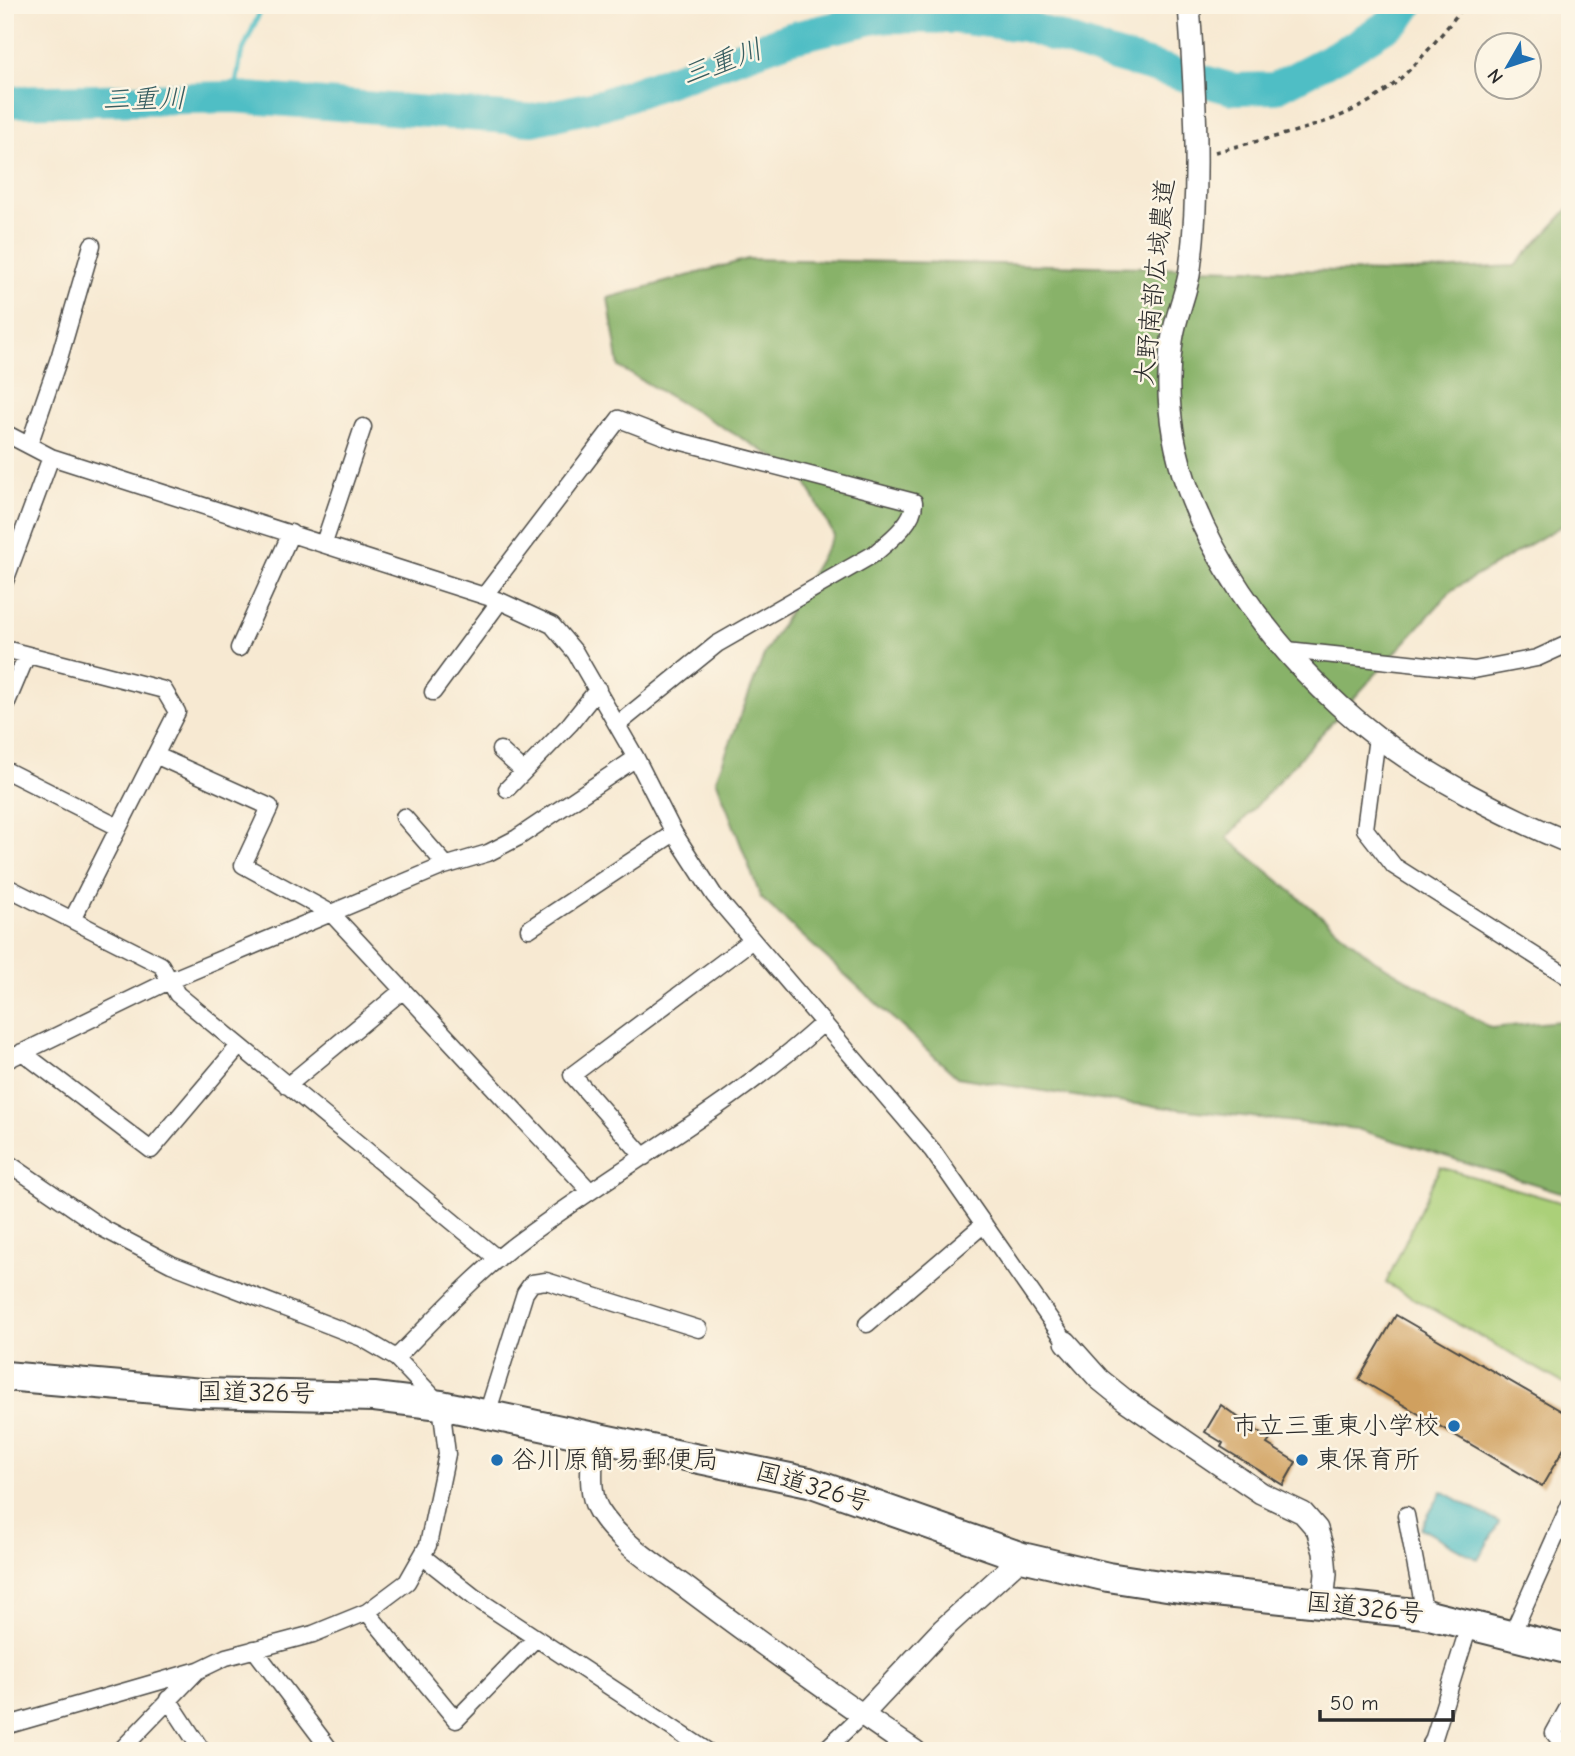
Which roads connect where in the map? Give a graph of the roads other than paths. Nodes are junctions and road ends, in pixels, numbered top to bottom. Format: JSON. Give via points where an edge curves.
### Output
{"nodes":[{"id":1,"x":1189,"y":5,"type":"edge"},
{"id":2,"x":92,"y":245,"type":"dead end"},
{"id":3,"x":363,"y":427,"type":"dead end"},
{"id":4,"x":5,"y":433,"type":"edge"},
{"id":5,"x":29,"y":445,"type":"junction"},
{"id":6,"x":51,"y":457,"type":"junction"},
{"id":7,"x":291,"y":533,"type":"junction"},
{"id":8,"x":324,"y":543,"type":"junction"},
{"id":9,"x":5,"y":581,"type":"edge"},
{"id":10,"x":484,"y":596,"type":"junction"},
{"id":11,"x":500,"y":601,"type":"junction"},
{"id":12,"x":1570,"y":643,"type":"edge"},
{"id":13,"x":239,"y":648,"type":"dead end"},
{"id":14,"x":5,"y":649,"type":"edge"},
{"id":15,"x":1287,"y":650,"type":"junction"},
{"id":16,"x":27,"y":655,"type":"junction"},
{"id":17,"x":597,"y":689,"type":"junction"},
{"id":18,"x":433,"y":692,"type":"dead end"},
{"id":19,"x":5,"y":707,"type":"edge"},
{"id":20,"x":617,"y":725,"type":"junction"},
{"id":21,"x":1377,"y":737,"type":"junction"},
{"id":22,"x":500,"y":750,"type":"dead end"},
{"id":23,"x":155,"y":755,"type":"junction"},
{"id":24,"x":636,"y":758,"type":"junction"},
{"id":25,"x":5,"y":770,"type":"edge"},
{"id":26,"x":523,"y":771,"type":"junction"},
{"id":27,"x":507,"y":789,"type":"dead end"},
{"id":28,"x":404,"y":817,"type":"dead end"},
{"id":29,"x":118,"y":827,"type":"junction"},
{"id":30,"x":674,"y":833,"type":"junction"},
{"id":31,"x":1570,"y":843,"type":"edge"},
{"id":32,"x":446,"y":865,"type":"junction"},
{"id":33,"x":5,"y":886,"type":"edge"},
{"id":34,"x":331,"y":913,"type":"junction"},
{"id":35,"x":72,"y":920,"type":"junction"},
{"id":36,"x":529,"y":929,"type":"dead end"},
{"id":37,"x":751,"y":941,"type":"junction"},
{"id":38,"x":1570,"y":978,"type":"edge"},
{"id":39,"x":171,"y":980,"type":"junction"},
{"id":40,"x":403,"y":990,"type":"junction"},
{"id":41,"x":822,"y":1024,"type":"junction"},
{"id":42,"x":239,"y":1046,"type":"junction"},
{"id":43,"x":22,"y":1052,"type":"junction"},
{"id":44,"x":5,"y":1061,"type":"edge"},
{"id":45,"x":287,"y":1086,"type":"junction"},
{"id":46,"x":644,"y":1157,"type":"junction"},
{"id":47,"x":5,"y":1161,"type":"edge"},
{"id":48,"x":590,"y":1191,"type":"junction"},
{"id":49,"x":984,"y":1224,"type":"junction"},
{"id":50,"x":498,"y":1259,"type":"junction"},
{"id":51,"x":867,"y":1324,"type":"dead end"},
{"id":52,"x":699,"y":1329,"type":"dead end"},
{"id":53,"x":1066,"y":1342,"type":"joint"},
{"id":54,"x":396,"y":1359,"type":"junction"},
{"id":55,"x":5,"y":1376,"type":"edge"},
{"id":56,"x":442,"y":1405,"type":"junction"},
{"id":57,"x":487,"y":1415,"type":"junction"},
{"id":58,"x":593,"y":1437,"type":"junction"},
{"id":59,"x":1570,"y":1504,"type":"edge"},
{"id":60,"x":1406,"y":1516,"type":"dead end"},
{"id":61,"x":422,"y":1556,"type":"junction"},
{"id":62,"x":1022,"y":1557,"type":"junction"},
{"id":63,"x":1323,"y":1603,"type":"junction"},
{"id":64,"x":367,"y":1612,"type":"junction"},
{"id":65,"x":1425,"y":1614,"type":"junction"},
{"id":66,"x":1469,"y":1623,"type":"junction"},
{"id":67,"x":1512,"y":1634,"type":"junction"},
{"id":68,"x":536,"y":1638,"type":"junction"},
{"id":69,"x":254,"y":1649,"type":"junction"},
{"id":70,"x":1570,"y":1650,"type":"edge"},
{"id":71,"x":198,"y":1670,"type":"junction"},
{"id":72,"x":168,"y":1699,"type":"junction"},
{"id":73,"x":1570,"y":1704,"type":"edge"},
{"id":74,"x":862,"y":1715,"type":"junction"},
{"id":75,"x":6,"y":1723,"type":"edge"},
{"id":76,"x":123,"y":1750,"type":"edge"},
{"id":77,"x":202,"y":1751,"type":"edge"},
{"id":78,"x":331,"y":1751,"type":"edge"},
{"id":79,"x":707,"y":1751,"type":"edge"},
{"id":80,"x":824,"y":1751,"type":"edge"},
{"id":81,"x":915,"y":1751,"type":"edge"},
{"id":82,"x":1427,"y":1751,"type":"edge"},
{"id":83,"x":1568,"y":1751,"type":"edge"}],
"edges":[{"from":1,"to":15,"type":"street","name":"大野南部広域農道","via":[[1197,158],[1189,271],[1172,340],[1170,409],[1185,482],[1211,538],[1243,596]]},
{"from":2,"to":5,"type":"street"},
{"from":3,"to":8,"type":"street"},
{"from":4,"to":5,"type":"street"},
{"from":5,"to":6,"type":"street"},
{"from":6,"to":7,"type":"street"},
{"from":6,"to":9,"type":"street"},
{"from":7,"to":8,"type":"street"},
{"from":7,"to":13,"type":"street"},
{"from":8,"to":10,"type":"street"},
{"from":10,"to":11,"type":"street"},
{"from":10,"to":20,"type":"street","via":[[619,419],[671,439],[914,502],[915,510],[874,554],[717,644]]},
{"from":11,"to":17,"type":"street","via":[[552,625]]},
{"from":11,"to":18,"type":"street"},
{"from":12,"to":15,"type":"street","via":[[1537,658],[1474,670]]},
{"from":14,"to":16,"type":"street"},
{"from":15,"to":21,"type":"street","name":"大野南部広域農道","via":[[1332,700]]},
{"from":16,"to":19,"type":"street"},
{"from":16,"to":23,"type":"street","via":[[164,690],[177,712]]},
{"from":17,"to":20,"type":"street"},
{"from":17,"to":26,"type":"street"},
{"from":20,"to":24,"type":"street"},
{"from":21,"to":31,"type":"street","name":"大野南部広域農道","via":[[1479,798]]},
{"from":21,"to":38,"type":"street","via":[[1366,829],[1394,866]]},
{"from":22,"to":26,"type":"street"},
{"from":23,"to":29,"type":"street"},
{"from":23,"to":34,"type":"street","via":[[270,807],[243,864]]},
{"from":24,"to":30,"type":"street"},
{"from":24,"to":32,"type":"street","via":[[517,838],[488,853]]},
{"from":25,"to":29,"type":"street"},
{"from":26,"to":27,"type":"street"},
{"from":28,"to":32,"type":"street"},
{"from":29,"to":35,"type":"street"},
{"from":30,"to":36,"type":"street"},
{"from":30,"to":37,"type":"street"},
{"from":32,"to":34,"type":"street"},
{"from":33,"to":35,"type":"street"},
{"from":34,"to":39,"type":"street"},
{"from":34,"to":40,"type":"street"},
{"from":35,"to":39,"type":"street","via":[[160,965]]},
{"from":37,"to":41,"type":"street"},
{"from":37,"to":46,"type":"street","via":[[572,1075]]},
{"from":39,"to":42,"type":"street","via":[[177,994]]},
{"from":39,"to":43,"type":"street"},
{"from":40,"to":45,"type":"street"},
{"from":40,"to":48,"type":"street"},
{"from":41,"to":46,"type":"street","via":[[733,1098]]},
{"from":41,"to":49,"type":"street","via":[[932,1150]]},
{"from":42,"to":43,"type":"street","via":[[151,1150]]},
{"from":42,"to":45,"type":"street"},
{"from":43,"to":44,"type":"street"},
{"from":45,"to":50,"type":"street"},
{"from":46,"to":48,"type":"street"},
{"from":47,"to":54,"type":"street","via":[[104,1228],[171,1264],[332,1325]]},
{"from":48,"to":50,"type":"street"},
{"from":49,"to":51,"type":"street"},
{"from":49,"to":53,"type":"street"},
{"from":50,"to":54,"type":"street"},
{"from":52,"to":57,"type":"street","via":[[546,1281],[532,1283]]},
{"from":53,"to":63,"type":"street","via":[[1098,1379],[1125,1400],[1252,1487],[1303,1513],[1317,1529],[1324,1552]]},
{"from":54,"to":56,"type":"street"},
{"from":55,"to":56,"type":"highway","name":"国道326号","via":[[202,1393],[374,1397]]},
{"from":56,"to":57,"type":"highway","name":"国道326号"},
{"from":56,"to":61,"type":"street","via":[[447,1454]]},
{"from":57,"to":58,"type":"highway","name":"国道326号"},
{"from":58,"to":62,"type":"highway","name":"国道326号","via":[[809,1482]]},
{"from":58,"to":74,"type":"street","via":[[593,1490],[598,1510],[617,1531],[772,1652]]},
{"from":59,"to":67,"type":"street"},
{"from":60,"to":65,"type":"street"},
{"from":61,"to":64,"type":"street","via":[[407,1582]]},
{"from":61,"to":68,"type":"street"},
{"from":62,"to":63,"type":"highway","name":"国道326号","via":[[1186,1590]]},
{"from":62,"to":74,"type":"street","via":[[943,1629]]},
{"from":63,"to":65,"type":"highway","name":"国道326号"},
{"from":64,"to":68,"type":"street","via":[[456,1720]]},
{"from":64,"to":69,"type":"street","via":[[313,1634]]},
{"from":65,"to":66,"type":"highway","name":"国道326号"},
{"from":66,"to":67,"type":"highway","name":"国道326号"},
{"from":66,"to":82,"type":"street"},
{"from":67,"to":70,"type":"highway","name":"国道326号"},
{"from":68,"to":79,"type":"street"},
{"from":69,"to":71,"type":"street"},
{"from":69,"to":78,"type":"street"},
{"from":71,"to":72,"type":"street"},
{"from":71,"to":75,"type":"street"},
{"from":72,"to":76,"type":"street"},
{"from":72,"to":77,"type":"street"},
{"from":73,"to":83,"type":"street","via":[[1554,1732]]},
{"from":74,"to":80,"type":"street"},
{"from":74,"to":81,"type":"street"}]}
